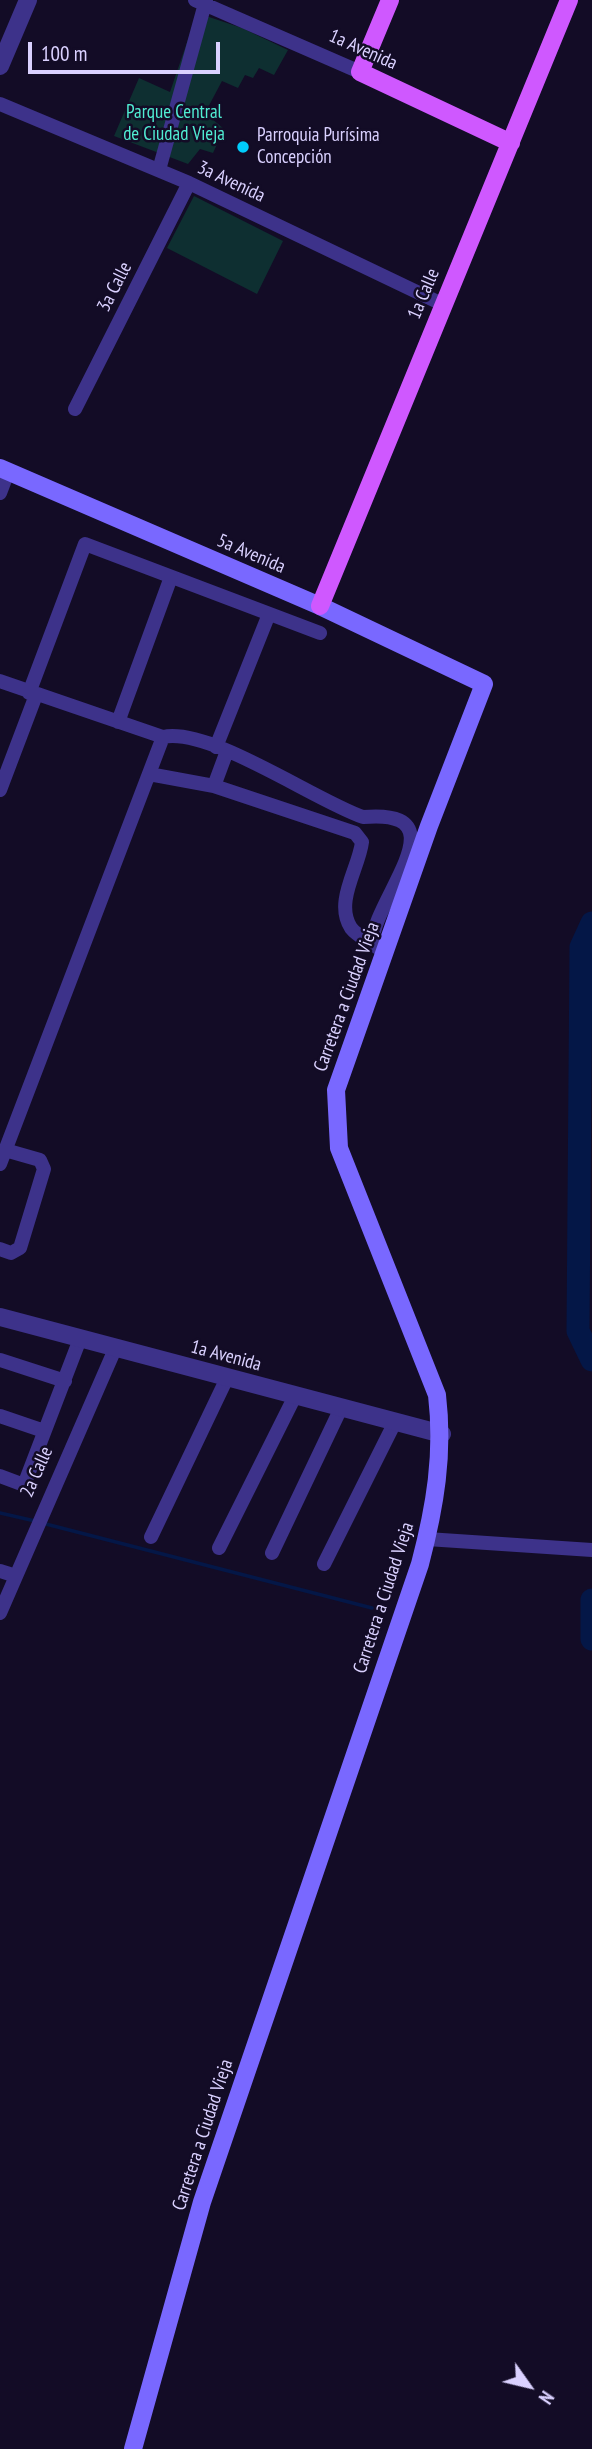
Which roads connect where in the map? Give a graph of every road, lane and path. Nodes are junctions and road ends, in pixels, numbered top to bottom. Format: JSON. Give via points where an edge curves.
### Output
{"nodes":[{"id":1,"x":28,"y":0,"type":"edge"},
{"id":2,"x":390,"y":0,"type":"edge"},
{"id":3,"x":569,"y":0,"type":"edge"},
{"id":4,"x":202,"y":1,"type":"edge"},
{"id":5,"x":0,"y":66,"type":"edge"},
{"id":6,"x":360,"y":72,"type":"junction"},
{"id":7,"x":0,"y":104,"type":"edge"},
{"id":8,"x":511,"y":143,"type":"junction"},
{"id":9,"x":159,"y":170,"type":"junction"},
{"id":10,"x":189,"y":183,"type":"junction"},
{"id":11,"x":442,"y":304,"type":"junction"},
{"id":12,"x":75,"y":409,"type":"dead end"},
{"id":13,"x":4,"y":470,"type":"edge"},
{"id":14,"x":0,"y":493,"type":"edge"},
{"id":15,"x":171,"y":577,"type":"junction"},
{"id":16,"x":320,"y":606,"type":"junction"},
{"id":17,"x":268,"y":614,"type":"junction"},
{"id":18,"x":320,"y":633,"type":"dead end"},
{"id":19,"x":0,"y":681,"type":"edge"},
{"id":20,"x":484,"y":684,"type":"joint"},
{"id":21,"x":33,"y":694,"type":"junction"},
{"id":22,"x":118,"y":722,"type":"junction"},
{"id":23,"x":163,"y":737,"type":"junction"},
{"id":24,"x":222,"y":749,"type":"junction"},
{"id":25,"x":149,"y":774,"type":"junction"},
{"id":26,"x":215,"y":786,"type":"junction"},
{"id":27,"x":0,"y":790,"type":"edge"},
{"id":28,"x":379,"y":948,"type":"junction"},
{"id":29,"x":2,"y":1157,"type":"edge"},
{"id":30,"x":0,"y":1249,"type":"edge"},
{"id":31,"x":0,"y":1317,"type":"edge"},
{"id":32,"x":80,"y":1339,"type":"junction"},
{"id":33,"x":115,"y":1349,"type":"junction"},
{"id":34,"x":0,"y":1360,"type":"edge"},
{"id":35,"x":227,"y":1378,"type":"junction"},
{"id":36,"x":65,"y":1381,"type":"junction"},
{"id":37,"x":295,"y":1396,"type":"junction"},
{"id":38,"x":341,"y":1408,"type":"junction"},
{"id":39,"x":0,"y":1416,"type":"edge"},
{"id":40,"x":395,"y":1422,"type":"junction"},
{"id":41,"x":44,"y":1431,"type":"junction"},
{"id":42,"x":442,"y":1439,"type":"junction"},
{"id":43,"x":0,"y":1476,"type":"edge"},
{"id":44,"x":151,"y":1537,"type":"dead end"},
{"id":45,"x":427,"y":1539,"type":"junction"},
{"id":46,"x":219,"y":1548,"type":"dead end"},
{"id":47,"x":592,"y":1550,"type":"edge"},
{"id":48,"x":272,"y":1553,"type":"dead end"},
{"id":49,"x":324,"y":1564,"type":"dead end"},
{"id":50,"x":0,"y":1571,"type":"edge"},
{"id":51,"x":16,"y":1576,"type":"junction"},
{"id":52,"x":0,"y":1613,"type":"edge"},
{"id":53,"x":133,"y":2449,"type":"edge"}],
"edges":[{"from":1,"to":5,"type":"street"},
{"from":2,"to":6,"type":"main road"},
{"from":3,"to":8,"type":"main road","name":"1a Calle"},
{"from":4,"to":6,"type":"street","name":"1a Avenida"},
{"from":4,"to":9,"type":"street"},
{"from":6,"to":8,"type":"main road","name":"1a Avenida"},
{"from":7,"to":9,"type":"street","name":"3a Avenida"},
{"from":8,"to":11,"type":"main road","name":"1a Calle"},
{"from":9,"to":10,"type":"street","name":"3a Avenida"},
{"from":10,"to":11,"type":"street","name":"3a Avenida"},
{"from":10,"to":12,"type":"street","name":"3a Calle"},
{"from":11,"to":16,"type":"main road","name":"1a Calle"},
{"from":13,"to":14,"type":"street"},
{"from":13,"to":16,"type":"main road","name":"5a Avenida"},
{"from":15,"to":17,"type":"street"},
{"from":15,"to":21,"type":"street","via":[[85,544]]},
{"from":15,"to":22,"type":"street"},
{"from":16,"to":20,"type":"main road","name":"5a Avenida"},
{"from":17,"to":18,"type":"street"},
{"from":17,"to":24,"type":"street"},
{"from":19,"to":21,"type":"street"},
{"from":20,"to":28,"type":"main road","name":"Carretera a Ciudad Vieja"},
{"from":21,"to":22,"type":"street"},
{"from":21,"to":27,"type":"street"},
{"from":22,"to":23,"type":"street"},
{"from":23,"to":24,"type":"street","via":[[176,735]]},
{"from":23,"to":25,"type":"street"},
{"from":24,"to":26,"type":"street"},
{"from":24,"to":28,"type":"street","via":[[345,811],[401,819],[410,830],[408,855],[376,918]]},
{"from":25,"to":26,"type":"street"},
{"from":25,"to":29,"type":"street"},
{"from":26,"to":28,"type":"street","via":[[355,833],[362,842],[348,887],[346,915],[352,929]]},
{"from":28,"to":42,"type":"main road","name":"Carretera a Ciudad Vieja","via":[[336,1090],[339,1148],[437,1395]]},
{"from":29,"to":30,"type":"street","via":[[40,1160],[44,1169],[20,1248],[11,1253]]},
{"from":31,"to":32,"type":"street","name":"1a Avenida"},
{"from":32,"to":33,"type":"street","name":"1a Avenida"},
{"from":32,"to":36,"type":"street"},
{"from":33,"to":35,"type":"street","name":"1a Avenida"},
{"from":33,"to":51,"type":"street","name":"2a Calle"},
{"from":34,"to":36,"type":"street"},
{"from":35,"to":37,"type":"street","name":"1a Avenida"},
{"from":35,"to":44,"type":"street"},
{"from":36,"to":41,"type":"street"},
{"from":37,"to":38,"type":"street","name":"1a Avenida"},
{"from":37,"to":46,"type":"street"},
{"from":38,"to":40,"type":"street","name":"1a Avenida"},
{"from":38,"to":48,"type":"street"},
{"from":39,"to":41,"type":"street"},
{"from":40,"to":42,"type":"street","name":"1a Avenida"},
{"from":40,"to":49,"type":"street"},
{"from":41,"to":43,"type":"street","via":[[23,1485]]},
{"from":42,"to":45,"type":"main road","name":"Carretera a Ciudad Vieja"},
{"from":45,"to":47,"type":"street"},
{"from":45,"to":53,"type":"main road","name":"Carretera a Ciudad Vieja","via":[[202,2202]]},
{"from":50,"to":51,"type":"street"},
{"from":51,"to":52,"type":"street","name":"2a Calle"}]}
